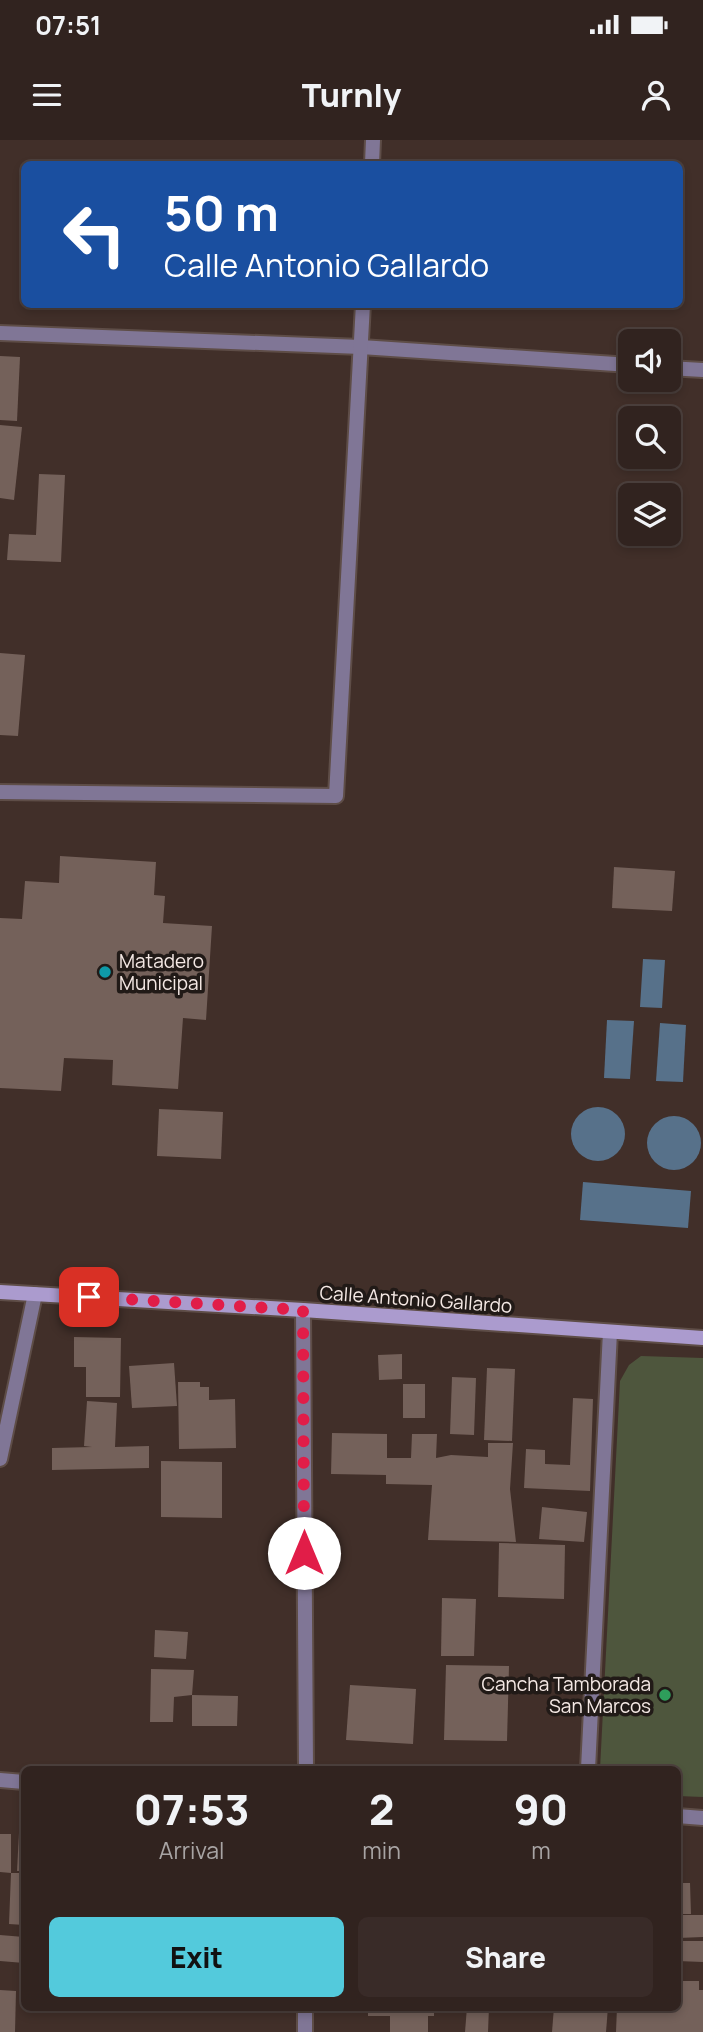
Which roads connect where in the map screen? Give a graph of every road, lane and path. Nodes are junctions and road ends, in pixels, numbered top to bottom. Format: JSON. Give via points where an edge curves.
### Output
{"nodes":[{"id":1,"x":373,"y":140,"type":"edge"},
{"id":2,"x":372,"y":161,"type":"edge"},
{"id":3,"x":363,"y":308,"type":"edge"},
{"id":4,"x":0,"y":333,"type":"edge"},
{"id":5,"x":361,"y":347,"type":"junction"},
{"id":6,"x":618,"y":364,"type":"edge"},
{"id":7,"x":681,"y":369,"type":"edge"},
{"id":8,"x":703,"y":370,"type":"edge"},
{"id":9,"x":0,"y":792,"type":"edge"},
{"id":10,"x":0,"y":1292,"type":"edge"},
{"id":11,"x":35,"y":1294,"type":"junction"},
{"id":12,"x":303,"y":1310,"type":"junction"},
{"id":13,"x":610,"y":1332,"type":"junction"},
{"id":14,"x":703,"y":1338,"type":"edge"},
{"id":15,"x":0,"y":1459,"type":"edge"},
{"id":16,"x":306,"y":1766,"type":"edge"},
{"id":17,"x":588,"y":1766,"type":"edge"},
{"id":18,"x":0,"y":1780,"type":"edge"},
{"id":19,"x":21,"y":1782,"type":"edge"},
{"id":20,"x":681,"y":1816,"type":"edge"},
{"id":21,"x":703,"y":1818,"type":"edge"},
{"id":22,"x":305,"y":2011,"type":"edge"},
{"id":23,"x":304,"y":2032,"type":"edge"}],
"edges":[{"from":1,"to":2,"type":"street"},
{"from":3,"to":5,"type":"street"},
{"from":4,"to":5,"type":"street"},
{"from":5,"to":6,"type":"street"},
{"from":5,"to":9,"type":"street","via":[[336,796]]},
{"from":7,"to":8,"type":"street"},
{"from":10,"to":11,"type":"main road","name":"Calle Antonio Gallardo"},
{"from":11,"to":12,"type":"main road","name":"Calle Antonio Gallardo"},
{"from":11,"to":15,"type":"street"},
{"from":12,"to":13,"type":"main road","name":"Calle Antonio Gallardo"},
{"from":12,"to":16,"type":"street"},
{"from":13,"to":14,"type":"main road","name":"Calle Antonio Gallardo"},
{"from":13,"to":17,"type":"street"},
{"from":18,"to":19,"type":"street"},
{"from":20,"to":21,"type":"street"},
{"from":22,"to":23,"type":"street"}]}
